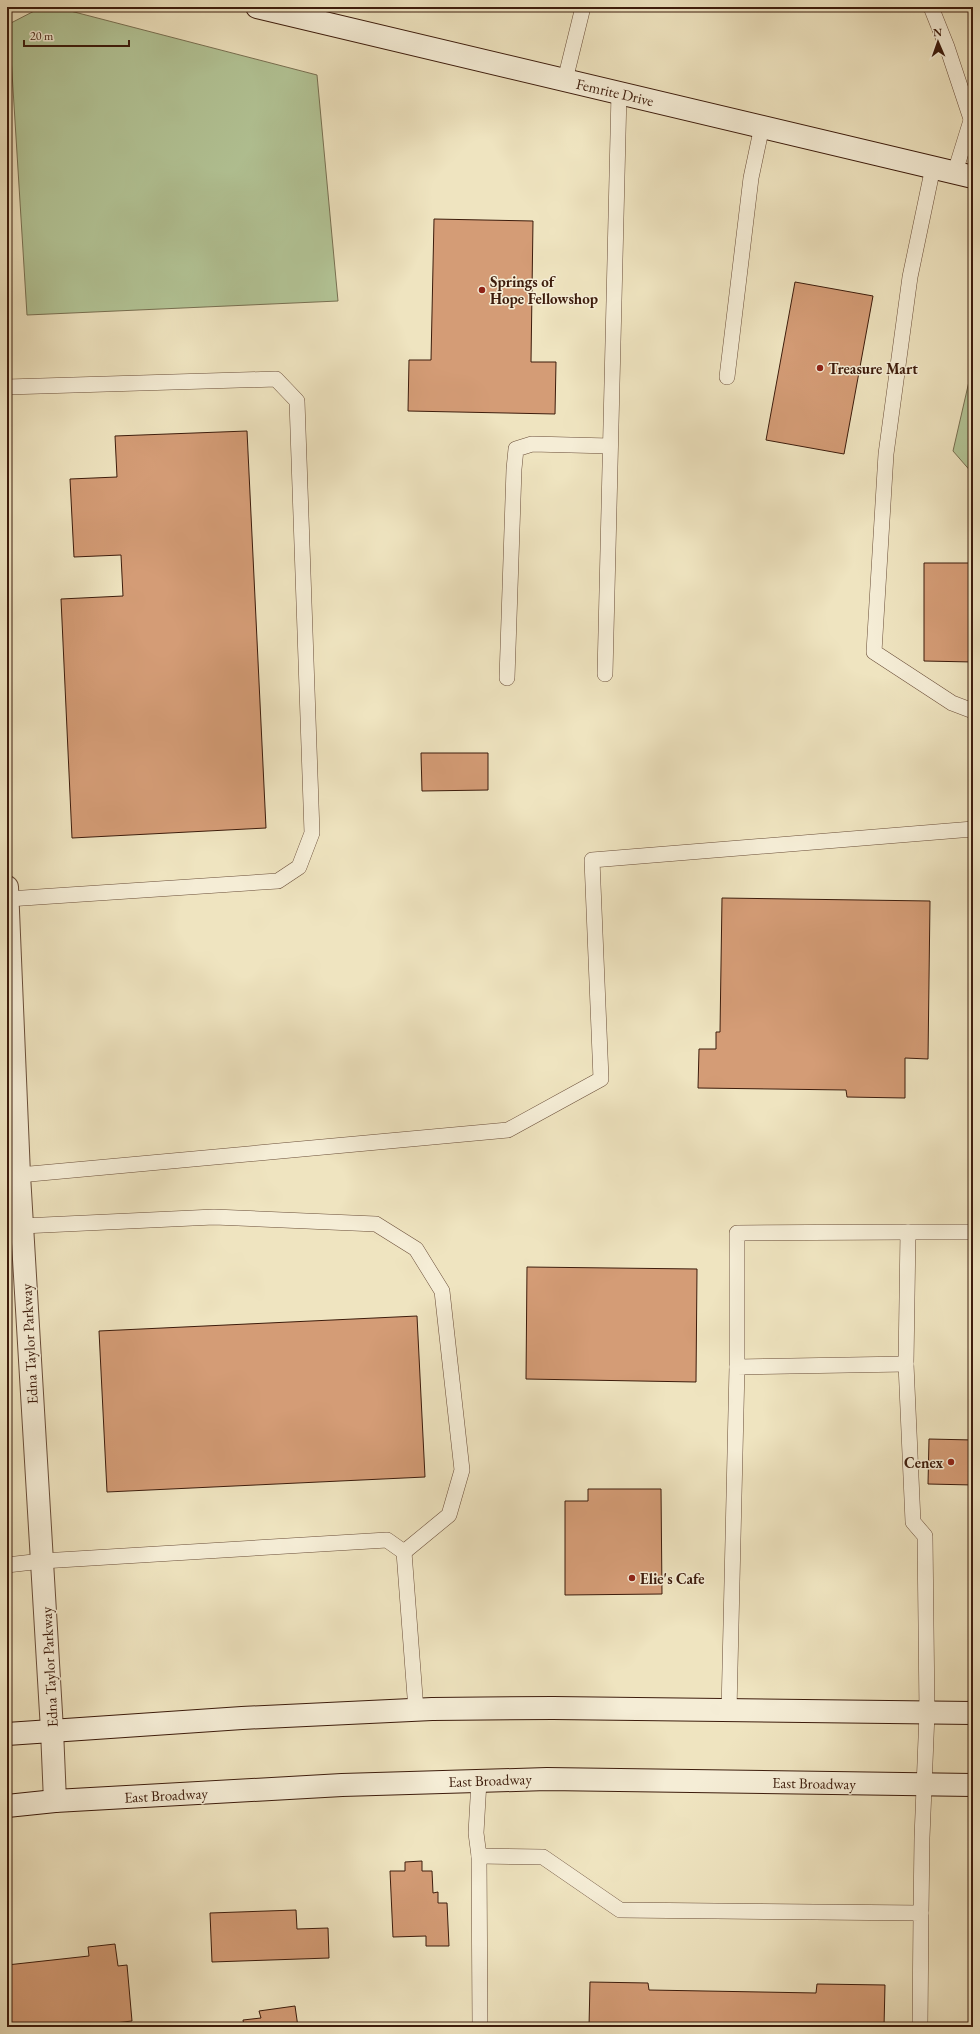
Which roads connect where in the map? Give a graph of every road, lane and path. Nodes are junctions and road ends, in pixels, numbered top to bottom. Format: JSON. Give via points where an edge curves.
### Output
{"nodes":[{"id":1,"x":257,"y":7,"type":"edge"},
{"id":2,"x":583,"y":7,"type":"edge"},
{"id":3,"x":931,"y":7,"type":"edge"},
{"id":4,"x":565,"y":80,"type":"junction"},
{"id":5,"x":619,"y":93,"type":"junction"},
{"id":6,"x":972,"y":117,"type":"edge"},
{"id":7,"x":762,"y":126,"type":"junction"},
{"id":8,"x":933,"y":167,"type":"junction"},
{"id":9,"x":964,"y":174,"type":"edge"},
{"id":10,"x":727,"y":377,"type":"dead end"},
{"id":11,"x":7,"y":387,"type":"edge"},
{"id":12,"x":610,"y":446,"type":"junction"},
{"id":13,"x":605,"y":674,"type":"dead end"},
{"id":14,"x":507,"y":678,"type":"dead end"},
{"id":15,"x":973,"y":711,"type":"edge"},
{"id":16,"x":973,"y":829,"type":"edge"},
{"id":17,"x":7,"y":893,"type":"edge"},
{"id":18,"x":11,"y":1097,"type":"edge"},
{"id":19,"x":19,"y":1175,"type":"junction"},
{"id":20,"x":22,"y":1226,"type":"junction"},
{"id":21,"x":908,"y":1232,"type":"junction"},
{"id":22,"x":973,"y":1232,"type":"edge"},
{"id":23,"x":906,"y":1364,"type":"junction"},
{"id":24,"x":737,"y":1367,"type":"junction"},
{"id":25,"x":404,"y":1552,"type":"junction"},
{"id":26,"x":42,"y":1561,"type":"junction"},
{"id":27,"x":7,"y":1565,"type":"edge"},
{"id":28,"x":416,"y":1710,"type":"junction"},
{"id":29,"x":729,"y":1711,"type":"junction"},
{"id":30,"x":927,"y":1713,"type":"junction"},
{"id":31,"x":973,"y":1713,"type":"edge"},
{"id":32,"x":52,"y":1730,"type":"junction"},
{"id":33,"x":7,"y":1734,"type":"edge"},
{"id":34,"x":479,"y":1781,"type":"junction"},
{"id":35,"x":925,"y":1784,"type":"junction"},
{"id":36,"x":973,"y":1785,"type":"edge"},
{"id":37,"x":55,"y":1801,"type":"junction"},
{"id":38,"x":7,"y":1806,"type":"edge"},
{"id":39,"x":479,"y":1856,"type":"junction"},
{"id":40,"x":922,"y":1913,"type":"junction"},
{"id":41,"x":480,"y":2027,"type":"edge"},
{"id":42,"x":920,"y":2027,"type":"edge"}],
"edges":[{"from":1,"to":4,"type":"street","name":"Femrite Drive"},
{"from":2,"to":4,"type":"lane"},
{"from":3,"to":6,"type":"lane"},
{"from":4,"to":5,"type":"street","name":"Femrite Drive"},
{"from":5,"to":7,"type":"street","name":"Femrite Drive"},
{"from":5,"to":12,"type":"lane"},
{"from":6,"to":9,"type":"lane"},
{"from":7,"to":8,"type":"street","name":"Femrite Drive"},
{"from":7,"to":10,"type":"lane","via":[[751,178]]},
{"from":8,"to":9,"type":"street","name":"Femrite Drive"},
{"from":8,"to":15,"type":"lane","via":[[910,277],[886,454],[874,652],[952,703]]},
{"from":11,"to":17,"type":"lane","via":[[276,379],[296,401],[312,833],[299,867],[278,881]]},
{"from":12,"to":13,"type":"lane"},
{"from":12,"to":14,"type":"lane","via":[[532,444],[516,449]]},
{"from":16,"to":19,"type":"lane","via":[[592,860],[600,1079],[508,1130]]},
{"from":17,"to":18,"type":"street","name":"Edna Taylor Parkway"},
{"from":18,"to":19,"type":"street","name":"Edna Taylor Parkway"},
{"from":19,"to":20,"type":"street","name":"Edna Taylor Parkway"},
{"from":20,"to":25,"type":"lane","via":[[214,1216],[376,1224],[416,1249],[442,1291],[462,1470],[449,1515]]},
{"from":20,"to":26,"type":"street","name":"Edna Taylor Parkway"},
{"from":21,"to":22,"type":"lane"},
{"from":21,"to":23,"type":"lane"},
{"from":21,"to":24,"type":"lane","via":[[737,1233]]},
{"from":23,"to":24,"type":"lane"},
{"from":23,"to":30,"type":"lane","via":[[912,1522],[925,1536]]},
{"from":24,"to":29,"type":"lane"},
{"from":25,"to":26,"type":"lane","via":[[387,1540]]},
{"from":25,"to":28,"type":"lane"},
{"from":26,"to":27,"type":"lane"},
{"from":26,"to":32,"type":"street","name":"Edna Taylor Parkway"},
{"from":28,"to":29,"type":"street","via":[[554,1708]]},
{"from":28,"to":32,"type":"street"},
{"from":29,"to":30,"type":"street"},
{"from":30,"to":31,"type":"street"},
{"from":30,"to":35,"type":"lane"},
{"from":32,"to":33,"type":"street"},
{"from":32,"to":37,"type":"street","name":"Edna Taylor Parkway"},
{"from":34,"to":35,"type":"street","name":"East Broadway","via":[[547,1779]]},
{"from":34,"to":37,"type":"street","name":"East Broadway","via":[[342,1785]]},
{"from":34,"to":39,"type":"lane","via":[[476,1833]]},
{"from":35,"to":36,"type":"street","name":"East Broadway"},
{"from":35,"to":40,"type":"lane"},
{"from":37,"to":38,"type":"street","name":"East Broadway"},
{"from":39,"to":40,"type":"lane","via":[[542,1857],[620,1910]]},
{"from":39,"to":41,"type":"lane"},
{"from":40,"to":42,"type":"lane"}]}
